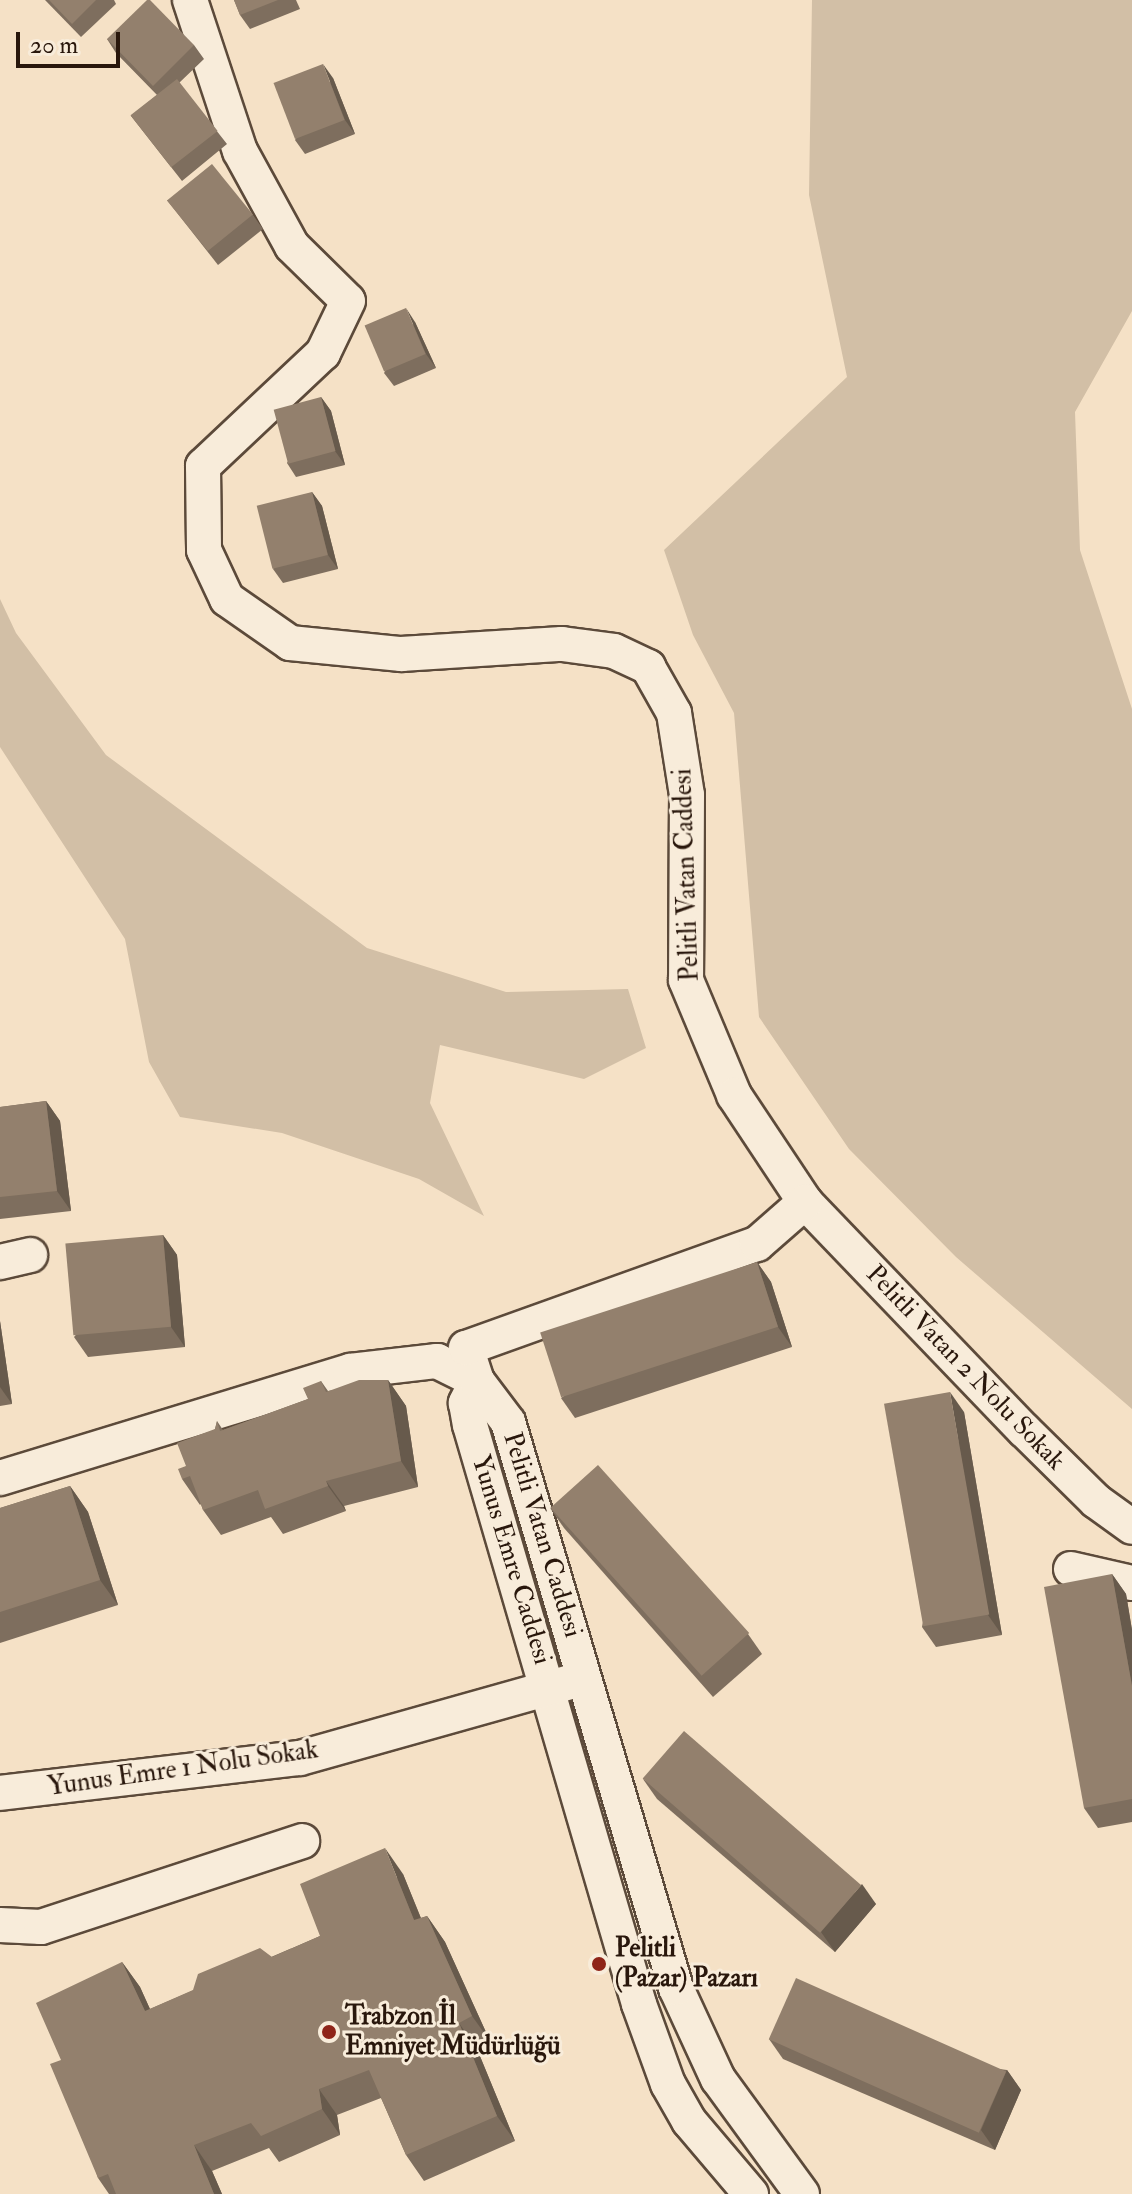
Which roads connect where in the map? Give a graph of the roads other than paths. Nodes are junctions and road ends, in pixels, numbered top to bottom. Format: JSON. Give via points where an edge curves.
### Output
{"nodes":[{"id":1,"x":190,"y":0,"type":"edge"},
{"id":2,"x":805,"y":1202,"type":"junction"},
{"id":3,"x":477,"y":1381,"type":"junction"},
{"id":4,"x":0,"y":1478,"type":"edge"},
{"id":5,"x":1132,"y":1527,"type":"edge"},
{"id":6,"x":1071,"y":1569,"type":"dead end"},
{"id":7,"x":1132,"y":1583,"type":"edge"},
{"id":8,"x":586,"y":1678,"type":"junction"},
{"id":9,"x":549,"y":1688,"type":"junction"},
{"id":10,"x":0,"y":1793,"type":"edge"},
{"id":11,"x":302,"y":1841,"type":"dead end"},
{"id":12,"x":0,"y":1925,"type":"edge"},
{"id":13,"x":751,"y":2194,"type":"edge"},
{"id":14,"x":802,"y":2194,"type":"edge"}],
"edges":[{"from":1,"to":2,"type":"street","name":"Pelitli Vatan Caddesi","via":[[240,151],[292,246],[348,301],[323,353],[203,466],[204,550],[227,599],[290,643],[401,654],[562,644],[614,651],[648,667],[674,713],[687,795],[686,980],[734,1095]]},
{"from":2,"to":3,"type":"street","name":"Pelitli Vatan Caddesi","via":[[744,1250],[466,1348]]},
{"from":2,"to":5,"type":"street","name":"Pelitli Vatan 2 Nolu Sokak","via":[[1024,1430],[1096,1501]]},
{"from":3,"to":4,"type":"street","via":[[437,1361],[350,1371]]},
{"from":3,"to":8,"type":"street","name":"Pelitli Vatan Caddesi","via":[[508,1422]]},
{"from":3,"to":9,"type":"street","name":"Yunus Emre Caddesi","via":[[466,1403],[470,1425]]},
{"from":6,"to":7,"type":"street"},
{"from":8,"to":9,"type":"street","name":"Yunus Emre 1 Nolu Sokak"},
{"from":8,"to":14,"type":"street","name":"Pelitli Vatan Caddesi","via":[[676,1988],[718,2079]]},
{"from":9,"to":10,"type":"street","name":"Yunus Emre 1 Nolu Sokak","via":[[300,1758]]},
{"from":9,"to":13,"type":"street","name":"Yunus Emre Caddesi","via":[[639,2004],[668,2084],[689,2121]]},
{"from":11,"to":12,"type":"street","via":[[41,1927]]}]}
